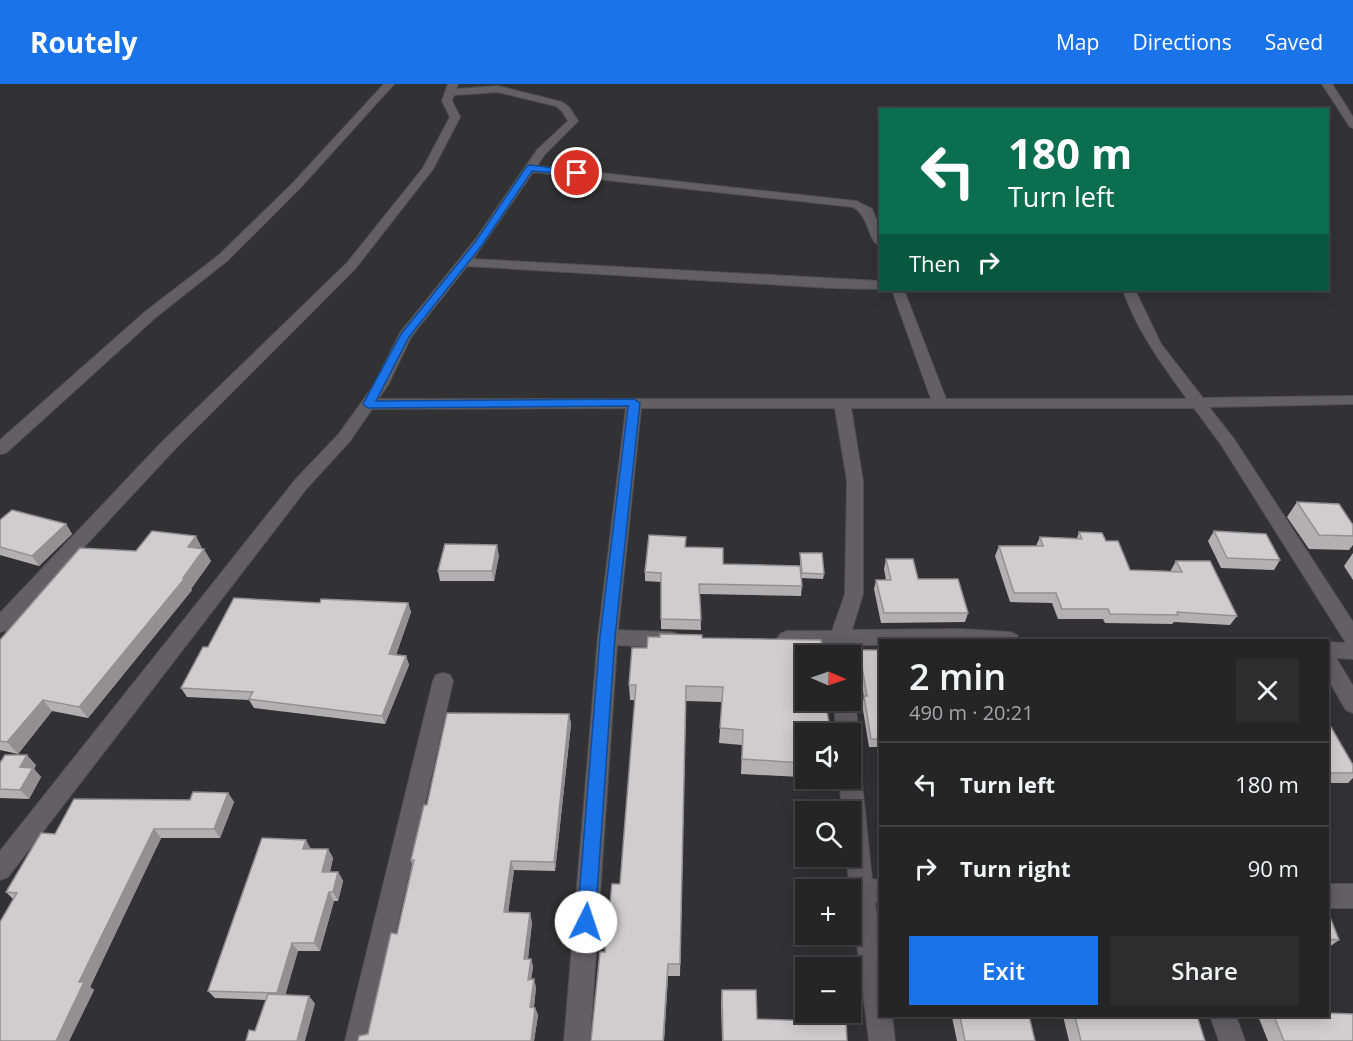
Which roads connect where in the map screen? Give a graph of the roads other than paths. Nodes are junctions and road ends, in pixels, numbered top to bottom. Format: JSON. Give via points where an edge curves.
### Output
{"nodes":[{"id":1,"x":389,"y":84,"type":"edge"},
{"id":2,"x":1327,"y":84,"type":"edge"},
{"id":3,"x":452,"y":88,"type":"edge"},
{"id":4,"x":1353,"y":125,"type":"edge"},
{"id":5,"x":530,"y":168,"type":"junction"},
{"id":6,"x":856,"y":204,"type":"junction"},
{"id":7,"x":879,"y":207,"type":"edge"},
{"id":8,"x":879,"y":239,"type":"edge"},
{"id":9,"x":465,"y":262,"type":"junction"},
{"id":10,"x":879,"y":285,"type":"edge"},
{"id":11,"x":898,"y":291,"type":"edge"},
{"id":12,"x":1129,"y":291,"type":"edge"},
{"id":13,"x":1353,"y":400,"type":"edge"},
{"id":14,"x":842,"y":402,"type":"junction"},
{"id":15,"x":940,"y":402,"type":"junction"},
{"id":16,"x":634,"y":403,"type":"junction"},
{"id":17,"x":1198,"y":403,"type":"junction"},
{"id":18,"x":368,"y":404,"type":"junction"},
{"id":19,"x":0,"y":449,"type":"edge"},
{"id":20,"x":0,"y":625,"type":"edge"},
{"id":21,"x":608,"y":637,"type":"junction"},
{"id":22,"x":1353,"y":638,"type":"edge"},
{"id":23,"x":768,"y":639,"type":"edge"},
{"id":24,"x":930,"y":639,"type":"edge"},
{"id":25,"x":998,"y":639,"type":"edge"},
{"id":26,"x":693,"y":640,"type":"edge"},
{"id":27,"x":879,"y":644,"type":"edge"},
{"id":28,"x":815,"y":645,"type":"edge"},
{"id":29,"x":840,"y":645,"type":"edge"},
{"id":30,"x":861,"y":646,"type":"edge"},
{"id":31,"x":1329,"y":650,"type":"edge"},
{"id":32,"x":1353,"y":651,"type":"edge"},
{"id":33,"x":1329,"y":664,"type":"edge"},
{"id":34,"x":443,"y":681,"type":"dead end"},
{"id":35,"x":1353,"y":704,"type":"edge"},
{"id":36,"x":853,"y":789,"type":"edge"},
{"id":37,"x":0,"y":869,"type":"edge"},
{"id":38,"x":871,"y":891,"type":"edge"},
{"id":39,"x":1329,"y":896,"type":"edge"},
{"id":40,"x":1353,"y":896,"type":"edge"},
{"id":41,"x":879,"y":1000,"type":"edge"},
{"id":42,"x":880,"y":1017,"type":"edge"},
{"id":43,"x":1222,"y":1017,"type":"edge"},
{"id":44,"x":358,"y":1041,"type":"edge"},
{"id":45,"x":577,"y":1041,"type":"edge"},
{"id":46,"x":882,"y":1041,"type":"edge"},
{"id":47,"x":1232,"y":1041,"type":"edge"}],
"edges":[{"from":1,"to":19,"type":"street","via":[[297,185],[223,258],[151,314]]},
{"from":2,"to":4,"type":"street"},
{"from":3,"to":5,"type":"street","via":[[498,89],[566,109],[573,121]]},
{"from":3,"to":20,"type":"street","via":[[447,101],[455,117],[428,169],[373,241],[324,295],[168,446]]},
{"from":5,"to":6,"type":"street"},
{"from":5,"to":9,"type":"street"},
{"from":6,"to":7,"type":"street"},
{"from":6,"to":8,"type":"street","via":[[868,211]]},
{"from":9,"to":10,"type":"street"},
{"from":9,"to":18,"type":"street","via":[[405,336]]},
{"from":11,"to":15,"type":"street"},
{"from":12,"to":17,"type":"street","via":[[1155,345]]},
{"from":13,"to":17,"type":"street"},
{"from":14,"to":15,"type":"street"},
{"from":14,"to":16,"type":"street"},
{"from":14,"to":29,"type":"street","via":[[855,481],[854,594]]},
{"from":15,"to":17,"type":"street"},
{"from":16,"to":18,"type":"street"},
{"from":16,"to":21,"type":"street"},
{"from":17,"to":22,"type":"street"},
{"from":18,"to":37,"type":"street"},
{"from":21,"to":26,"type":"street"},
{"from":21,"to":45,"type":"street"},
{"from":23,"to":28,"type":"street"},
{"from":24,"to":25,"type":"street"},
{"from":27,"to":30,"type":"street"},
{"from":31,"to":32,"type":"street"},
{"from":33,"to":35,"type":"street"},
{"from":34,"to":44,"type":"street"},
{"from":36,"to":38,"type":"street"},
{"from":38,"to":41,"type":"street"},
{"from":39,"to":40,"type":"street"},
{"from":42,"to":46,"type":"street"},
{"from":43,"to":47,"type":"street"}]}
